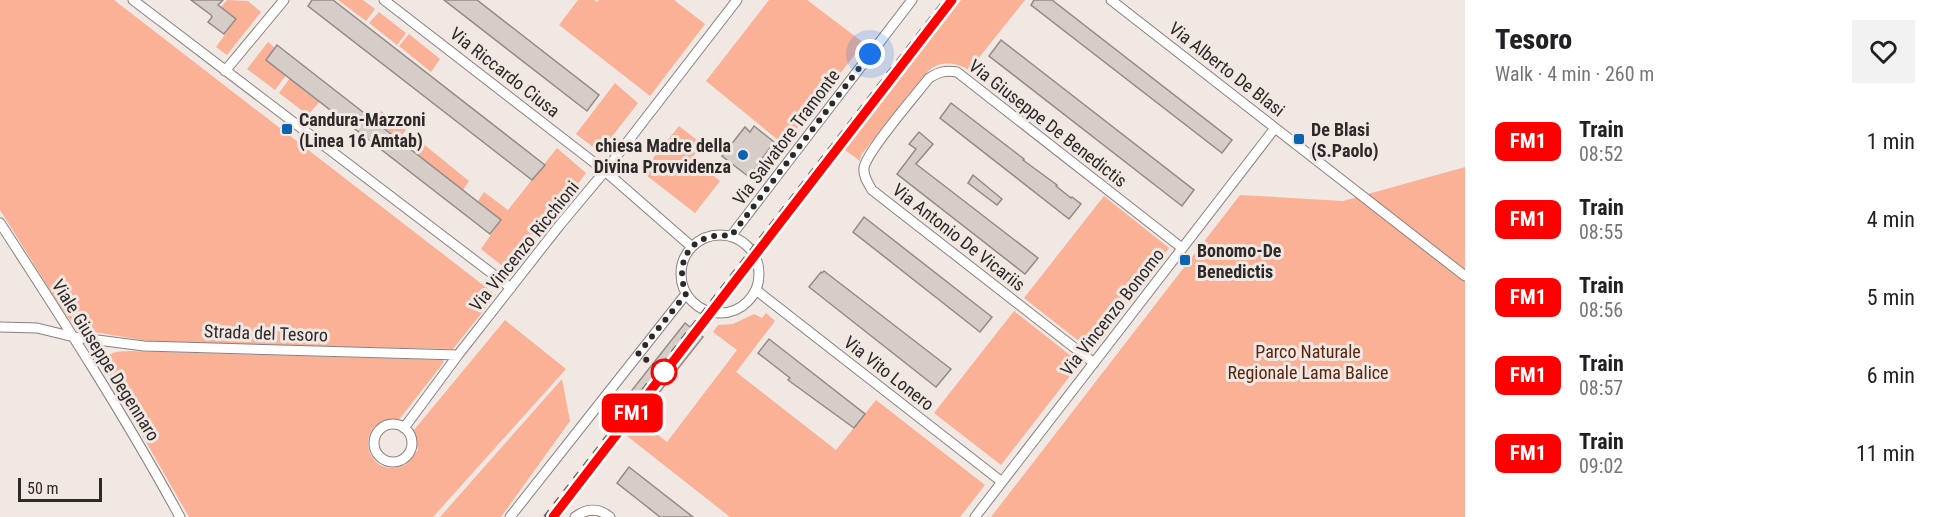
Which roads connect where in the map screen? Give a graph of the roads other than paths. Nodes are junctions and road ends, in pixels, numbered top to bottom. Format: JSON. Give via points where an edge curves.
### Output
{"nodes":[{"id":1,"x":133,"y":0,"type":"edge"},
{"id":2,"x":284,"y":0,"type":"edge"},
{"id":3,"x":384,"y":0,"type":"edge"},
{"id":4,"x":737,"y":0,"type":"edge"},
{"id":5,"x":912,"y":0,"type":"edge"},
{"id":6,"x":1111,"y":0,"type":"edge"},
{"id":7,"x":225,"y":71,"type":"junction"},
{"id":8,"x":899,"y":117,"type":"joint"},
{"id":9,"x":1275,"y":128,"type":"junction"},
{"id":10,"x":606,"y":171,"type":"junction"},
{"id":11,"x":0,"y":223,"type":"edge"},
{"id":12,"x":731,"y":236,"type":"junction"},
{"id":13,"x":692,"y":247,"type":"junction"},
{"id":14,"x":1182,"y":248,"type":"junction"},
{"id":15,"x":1465,"y":276,"type":"edge"},
{"id":16,"x":511,"y":288,"type":"junction"},
{"id":17,"x":756,"y":290,"type":"junction"},
{"id":18,"x":686,"y":294,"type":"junction"},
{"id":19,"x":0,"y":327,"type":"edge"},
{"id":20,"x":74,"y":337,"type":"junction"},
{"id":21,"x":458,"y":355,"type":"junction"},
{"id":22,"x":1094,"y":363,"type":"junction"},
{"id":23,"x":404,"y":428,"type":"junction"},
{"id":24,"x":1002,"y":482,"type":"junction"},
{"id":25,"x":180,"y":517,"type":"edge"},
{"id":26,"x":510,"y":517,"type":"edge"},
{"id":27,"x":575,"y":517,"type":"edge"},
{"id":28,"x":610,"y":517,"type":"edge"},
{"id":29,"x":975,"y":517,"type":"edge"}],
"edges":[{"from":1,"to":7,"type":"street"},
{"from":2,"to":7,"type":"street"},
{"from":3,"to":10,"type":"street","name":"Via Riccardo Ciusa"},
{"from":4,"to":10,"type":"street","name":"Via Vincenzo Ricchioni"},
{"from":5,"to":12,"type":"street","name":"Via Salvatore Tramonte"},
{"from":6,"to":9,"type":"street","name":"Via Alberto De Blasi"},
{"from":7,"to":16,"type":"street"},
{"from":8,"to":14,"type":"street","name":"Via Giuseppe De Benedictis","via":[[929,78],[947,71],[957,72]]},
{"from":8,"to":22,"type":"street","name":"Via Antonio De Vicariis","via":[[865,162],[866,181],[872,190]]},
{"from":9,"to":14,"type":"street","name":"Via Vincenzo Bonomo"},
{"from":9,"to":15,"type":"street","name":"Via Alberto De Blasi"},
{"from":10,"to":13,"type":"street","name":"Via Riccardo Ciusa"},
{"from":10,"to":16,"type":"street","name":"Via Vincenzo Ricchioni"},
{"from":11,"to":20,"type":"street","name":"Viale Giuseppe Degennaro"},
{"from":12,"to":13,"type":"street","via":[[710,236]]},
{"from":12,"to":17,"type":"street","via":[[745,244],[756,258]]},
{"from":13,"to":18,"type":"street","via":[[681,270]]},
{"from":14,"to":22,"type":"street","name":"Via Vincenzo Bonomo"},
{"from":16,"to":21,"type":"street","name":"Via Vincenzo Ricchioni"},
{"from":17,"to":18,"type":"street","via":[[749,301],[728,313],[704,310]]},
{"from":17,"to":24,"type":"street","name":"Via Vito Lonero"},
{"from":18,"to":26,"type":"street"},
{"from":19,"to":20,"type":"street","name":"Strada del Tesoro","via":[[37,328]]},
{"from":20,"to":21,"type":"street","name":"Strada del Tesoro","via":[[144,346]]},
{"from":20,"to":25,"type":"street","name":"Viale Giuseppe Degennaro"},
{"from":21,"to":23,"type":"street","name":"Via Vincenzo Ricchioni"},
{"from":22,"to":24,"type":"street","name":"Via Vincenzo Bonomo"},
{"from":23,"to":23,"type":"street","via":[[393,424],[377,432],[375,450],[382,459],[399,461],[408,454],[411,438]]},
{"from":24,"to":29,"type":"street","name":"Via Vincenzo Bonomo"},
{"from":27,"to":28,"type":"street","via":[[596,510]]}]}
